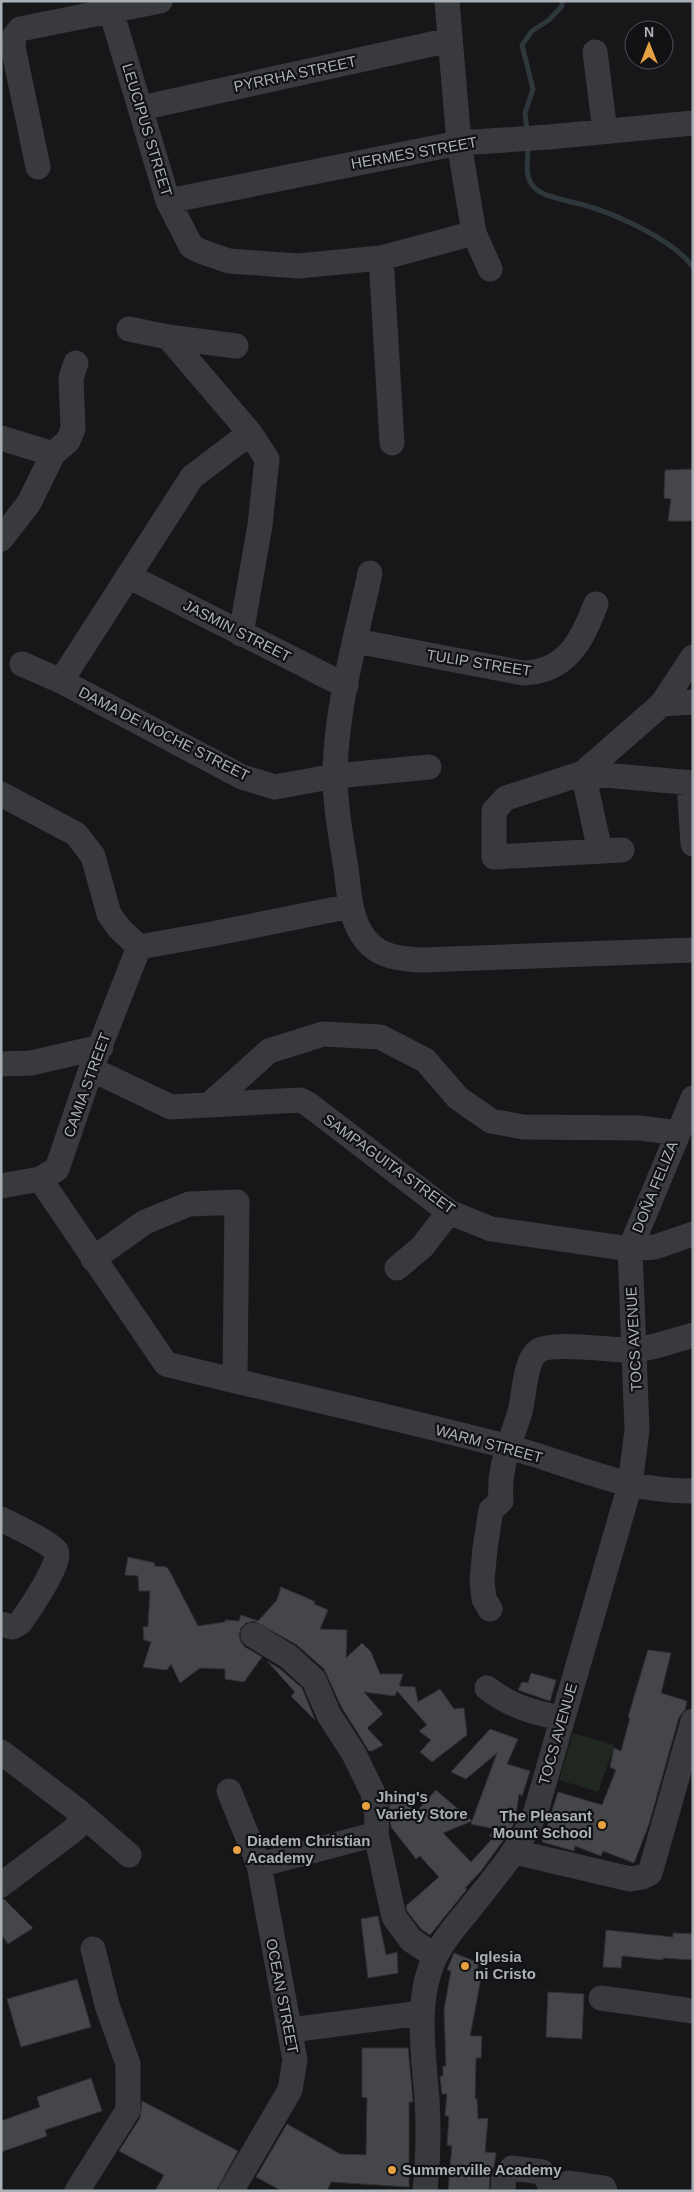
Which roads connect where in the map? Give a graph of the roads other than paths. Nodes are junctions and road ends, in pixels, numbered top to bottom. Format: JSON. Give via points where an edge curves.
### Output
{"nodes":[{"id":1,"x":160,"y":1,"type":"edge"},
{"id":2,"x":447,"y":1,"type":"edge"},
{"id":3,"x":112,"y":11,"type":"junction"},
{"id":4,"x":450,"y":40,"type":"junction"},
{"id":5,"x":595,"y":52,"type":"dead end"},
{"id":6,"x":141,"y":108,"type":"junction"},
{"id":7,"x":693,"y":123,"type":"edge"},
{"id":8,"x":605,"y":131,"type":"junction"},
{"id":9,"x":459,"y":143,"type":"junction"},
{"id":10,"x":38,"y":167,"type":"dead end"},
{"id":11,"x":168,"y":201,"type":"junction"},
{"id":12,"x":474,"y":233,"type":"junction"},
{"id":13,"x":381,"y":258,"type":"junction"},
{"id":14,"x":490,"y":269,"type":"dead end"},
{"id":15,"x":129,"y":328,"type":"dead end"},
{"id":16,"x":168,"y":337,"type":"junction"},
{"id":17,"x":236,"y":346,"type":"dead end"},
{"id":18,"x":76,"y":364,"type":"dead end"},
{"id":19,"x":250,"y":433,"type":"junction"},
{"id":20,"x":1,"y":438,"type":"edge"},
{"id":21,"x":392,"y":443,"type":"dead end"},
{"id":22,"x":53,"y":454,"type":"junction"},
{"id":23,"x":1,"y":539,"type":"edge"},
{"id":24,"x":370,"y":573,"type":"dead end"},
{"id":25,"x":128,"y":576,"type":"junction"},
{"id":26,"x":596,"y":604,"type":"dead end"},
{"id":27,"x":241,"y":634,"type":"junction"},
{"id":28,"x":356,"y":641,"type":"junction"},
{"id":29,"x":693,"y":657,"type":"edge"},
{"id":30,"x":22,"y":664,"type":"dead end"},
{"id":31,"x":61,"y":681,"type":"junction"},
{"id":32,"x":346,"y":686,"type":"junction"},
{"id":33,"x":693,"y":702,"type":"edge"},
{"id":34,"x":662,"y":704,"type":"junction"},
{"id":35,"x":429,"y":767,"type":"dead end"},
{"id":36,"x":583,"y":773,"type":"junction"},
{"id":37,"x":335,"y":776,"type":"junction"},
{"id":38,"x":691,"y":783,"type":"edge"},
{"id":39,"x":1,"y":794,"type":"edge"},
{"id":40,"x":693,"y":844,"type":"edge"},
{"id":41,"x":351,"y":906,"type":"junction"},
{"id":42,"x":139,"y":947,"type":"junction"},
{"id":43,"x":693,"y":950,"type":"edge"},
{"id":44,"x":101,"y":1047,"type":"junction"},
{"id":45,"x":1,"y":1064,"type":"edge"},
{"id":46,"x":91,"y":1069,"type":"junction"},
{"id":47,"x":693,"y":1098,"type":"edge"},
{"id":48,"x":210,"y":1104,"type":"junction"},
{"id":49,"x":678,"y":1133,"type":"junction"},
{"id":50,"x":40,"y":1179,"type":"junction"},
{"id":51,"x":1,"y":1186,"type":"edge"},
{"id":52,"x":449,"y":1212,"type":"junction"},
{"id":53,"x":693,"y":1234,"type":"edge"},
{"id":54,"x":630,"y":1249,"type":"junction"},
{"id":55,"x":93,"y":1259,"type":"junction"},
{"id":56,"x":397,"y":1268,"type":"dead end"},
{"id":57,"x":693,"y":1335,"type":"edge"},
{"id":58,"x":635,"y":1350,"type":"junction"},
{"id":59,"x":235,"y":1381,"type":"junction"},
{"id":60,"x":508,"y":1447,"type":"junction"},
{"id":61,"x":630,"y":1485,"type":"junction"},
{"id":62,"x":693,"y":1491,"type":"edge"},
{"id":63,"x":1,"y":1519,"type":"edge"},
{"id":64,"x":490,"y":1609,"type":"dead end"},
{"id":65,"x":1,"y":1624,"type":"edge"},
{"id":66,"x":253,"y":1634,"type":"dead end"},
{"id":67,"x":487,"y":1688,"type":"dead end"},
{"id":68,"x":562,"y":1718,"type":"junction"},
{"id":69,"x":693,"y":1720,"type":"edge"},
{"id":70,"x":1,"y":1752,"type":"edge"},
{"id":71,"x":228,"y":1791,"type":"dead end"},
{"id":72,"x":79,"y":1815,"type":"junction"},
{"id":73,"x":376,"y":1834,"type":"junction"},
{"id":74,"x":515,"y":1852,"type":"junction"},
{"id":75,"x":129,"y":1855,"type":"dead end"},
{"id":76,"x":259,"y":1865,"type":"junction"},
{"id":77,"x":1,"y":1885,"type":"edge"},
{"id":78,"x":93,"y":1949,"type":"dead end"},
{"id":79,"x":435,"y":1956,"type":"junction"},
{"id":80,"x":601,"y":1998,"type":"dead end"},
{"id":81,"x":693,"y":2011,"type":"edge"},
{"id":82,"x":422,"y":2013,"type":"junction"},
{"id":83,"x":291,"y":2030,"type":"junction"},
{"id":84,"x":77,"y":2191,"type":"edge"},
{"id":85,"x":231,"y":2191,"type":"edge"},
{"id":86,"x":425,"y":2191,"type":"edge"},
{"id":87,"x":503,"y":2191,"type":"edge"},
{"id":88,"x":550,"y":2191,"type":"edge"},
{"id":89,"x":564,"y":2191,"type":"edge"},
{"id":90,"x":605,"y":2191,"type":"edge"}],
"edges":[{"from":1,"to":3,"type":"street"},
{"from":2,"to":4,"type":"street"},
{"from":3,"to":6,"type":"street","name":"LEUCIPUS STREET"},
{"from":3,"to":10,"type":"street","via":[[20,30],[14,36],[13,47]]},
{"from":4,"to":6,"type":"street","name":"PYRRHA STREET"},
{"from":4,"to":9,"type":"street"},
{"from":5,"to":8,"type":"street"},
{"from":6,"to":11,"type":"street","name":"LEUCIPUS STREET"},
{"from":7,"to":8,"type":"street","name":"HERMES STREET"},
{"from":8,"to":9,"type":"street","name":"HERMES STREET"},
{"from":9,"to":11,"type":"street","name":"HERMES STREET"},
{"from":9,"to":12,"type":"street"},
{"from":11,"to":13,"type":"street","name":"LEUCIPUS STREET","via":[[191,246],[229,261],[298,266]]},
{"from":12,"to":13,"type":"street"},
{"from":12,"to":14,"type":"street"},
{"from":13,"to":21,"type":"street"},
{"from":15,"to":16,"type":"street"},
{"from":16,"to":17,"type":"street"},
{"from":16,"to":19,"type":"street"},
{"from":18,"to":22,"type":"street","via":[[71,378],[73,429],[68,441]]},
{"from":19,"to":25,"type":"street","via":[[192,477]]},
{"from":19,"to":27,"type":"street","via":[[268,459]]},
{"from":20,"to":22,"type":"street"},
{"from":22,"to":23,"type":"street","via":[[29,502]]},
{"from":24,"to":28,"type":"street"},
{"from":25,"to":27,"type":"street","name":"JASMIN STREET"},
{"from":25,"to":31,"type":"street"},
{"from":26,"to":28,"type":"street","name":"TULIP STREET","via":[[571,651],[560,663],[539,673],[523,673]]},
{"from":27,"to":32,"type":"street","name":"JASMIN STREET"},
{"from":28,"to":32,"type":"street"},
{"from":29,"to":34,"type":"street"},
{"from":30,"to":31,"type":"street","name":"DAMA DE NOCHE STREET"},
{"from":31,"to":37,"type":"street","name":"DAMA DE NOCHE STREET","via":[[242,776],[275,787]]},
{"from":32,"to":37,"type":"street","via":[[339,718]]},
{"from":33,"to":34,"type":"street"},
{"from":34,"to":36,"type":"street"},
{"from":35,"to":37,"type":"street","name":"DAMA DE NOCHE STREET"},
{"from":36,"to":36,"type":"street","via":[[611,850],[494,856],[494,811],[506,798]]},
{"from":36,"to":38,"type":"street"},
{"from":37,"to":41,"type":"street"},
{"from":38,"to":40,"type":"street"},
{"from":39,"to":42,"type":"street","via":[[76,834],[93,856],[109,914]]},
{"from":41,"to":42,"type":"street"},
{"from":41,"to":43,"type":"street","via":[[366,941],[382,953],[398,959]]},
{"from":42,"to":44,"type":"street","name":"CAMIA STREET"},
{"from":44,"to":45,"type":"street","via":[[31,1063]]},
{"from":44,"to":46,"type":"street","name":"CAMIA STREET"},
{"from":46,"to":48,"type":"street","name":"SAMPAGUITA STREET","via":[[171,1107]]},
{"from":46,"to":50,"type":"street","name":"CAMIA STREET","via":[[57,1168]]},
{"from":47,"to":49,"type":"street","name":"DOÑA FELIZA"},
{"from":48,"to":49,"type":"street","via":[[269,1050],[323,1034],[380,1037],[425,1060],[458,1098],[491,1121],[523,1127],[640,1128]]},
{"from":48,"to":52,"type":"street","name":"SAMPAGUITA STREET","via":[[300,1100]]},
{"from":49,"to":54,"type":"street","name":"DOÑA FELIZA"},
{"from":50,"to":51,"type":"street","name":"CAMIA STREET"},
{"from":50,"to":55,"type":"street","name":"WARM STREET"},
{"from":52,"to":54,"type":"street","name":"SAMPAGUITA STREET","via":[[491,1229]]},
{"from":52,"to":56,"type":"street","via":[[422,1246]]},
{"from":53,"to":54,"type":"street","name":"SAMPAGUITA STREET","via":[[655,1247]]},
{"from":54,"to":58,"type":"street","name":"TOCS AVENUE"},
{"from":55,"to":59,"type":"street","name":"WARM STREET","via":[[166,1364]]},
{"from":55,"to":59,"type":"street","via":[[145,1222],[189,1204],[237,1202]]},
{"from":57,"to":58,"type":"street"},
{"from":58,"to":60,"type":"street","via":[[562,1347],[537,1351],[530,1361]]},
{"from":58,"to":61,"type":"street","name":"TOCS AVENUE","via":[[637,1430]]},
{"from":59,"to":60,"type":"street","name":"WARM STREET"},
{"from":60,"to":61,"type":"street","name":"WARM STREET"},
{"from":60,"to":64,"type":"street","via":[[499,1480],[501,1501],[491,1510],[485,1548],[482,1581],[484,1599]]},
{"from":61,"to":62,"type":"street","name":"WARM STREET"},
{"from":61,"to":68,"type":"street","name":"TOCS AVENUE"},
{"from":63,"to":65,"type":"street","via":[[49,1545],[58,1555],[54,1568],[20,1623],[12,1627]]},
{"from":66,"to":73,"type":"street","via":[[289,1656],[314,1680],[329,1715],[354,1754],[373,1793]]},
{"from":67,"to":68,"type":"street","via":[[525,1710]]},
{"from":68,"to":74,"type":"street","name":"TOCS AVENUE","via":[[536,1811]]},
{"from":69,"to":74,"type":"street","via":[[650,1873],[630,1879]]},
{"from":70,"to":72,"type":"street"},
{"from":71,"to":76,"type":"street","name":"OCEAN STREET"},
{"from":72,"to":75,"type":"street"},
{"from":72,"to":77,"type":"street","via":[[75,1828]]},
{"from":73,"to":76,"type":"street"},
{"from":73,"to":79,"type":"street","via":[[394,1917],[411,1940]]},
{"from":74,"to":79,"type":"street","name":"TOCS AVENUE"},
{"from":76,"to":83,"type":"street","name":"OCEAN STREET"},
{"from":78,"to":84,"type":"street","via":[[107,2005],[128,2064],[128,2110]]},
{"from":79,"to":82,"type":"street","name":"TOCS AVENUE","via":[[427,1977]]},
{"from":80,"to":81,"type":"street"},
{"from":82,"to":83,"type":"street"},
{"from":82,"to":86,"type":"street","name":"TOCS AVENUE","via":[[428,2140]]},
{"from":83,"to":85,"type":"street","name":"OCEAN STREET","via":[[295,2060],[290,2090]]},
{"from":87,"to":88,"type":"street","via":[[504,2177],[512,2168],[542,2172],[550,2184]]},
{"from":89,"to":90,"type":"street","via":[[568,2183],[604,2188]]}]}
